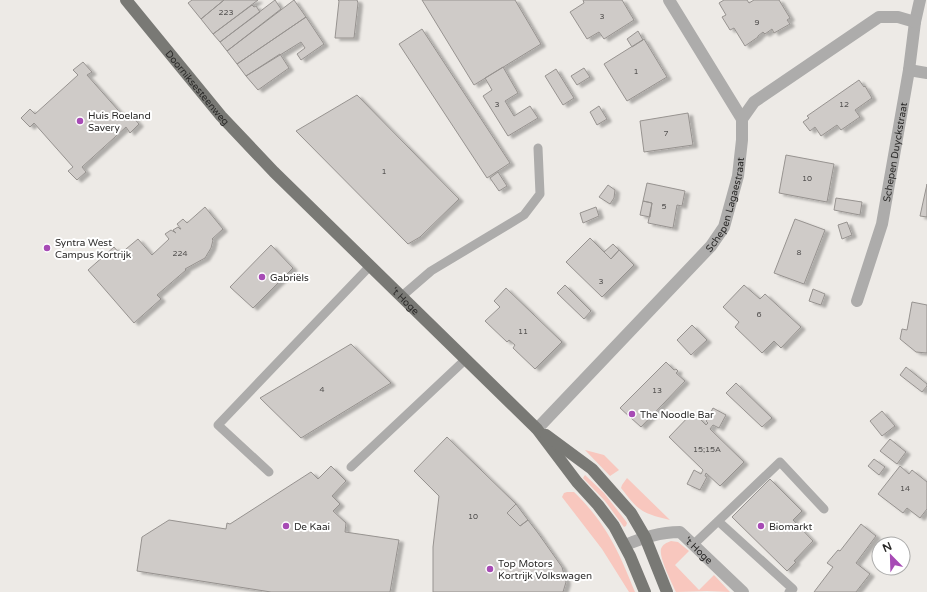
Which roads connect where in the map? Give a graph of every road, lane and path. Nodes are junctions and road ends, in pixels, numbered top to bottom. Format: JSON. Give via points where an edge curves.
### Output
{"nodes":[{"id":1,"x":126,"y":0,"type":"edge"},
{"id":2,"x":669,"y":0,"type":"edge"},
{"id":3,"x":920,"y":0,"type":"edge"},
{"id":4,"x":915,"y":22,"type":"junction"},
{"id":5,"x":909,"y":70,"type":"junction"},
{"id":6,"x":927,"y":73,"type":"edge"},
{"id":7,"x":742,"y":119,"type":"junction"},
{"id":8,"x":538,"y":148,"type":"dead end"},
{"id":9,"x":274,"y":172,"type":"joint"},
{"id":10,"x":370,"y":266,"type":"junction"},
{"id":11,"x":402,"y":296,"type":"junction"},
{"id":12,"x":857,"y":301,"type":"dead end"},
{"id":13,"x":466,"y":359,"type":"junction"},
{"id":14,"x":537,"y":429,"type":"junction"},
{"id":15,"x":351,"y":467,"type":"dead end"},
{"id":16,"x":269,"y":472,"type":"dead end"},
{"id":17,"x":824,"y":509,"type":"dead end"},
{"id":18,"x":718,"y":521,"type":"junction"},
{"id":19,"x":645,"y":537,"type":"junction"},
{"id":20,"x":625,"y":545,"type":"junction"},
{"id":21,"x":693,"y":545,"type":"junction"},
{"id":22,"x":644,"y":592,"type":"edge"},
{"id":23,"x":667,"y":592,"type":"edge"},
{"id":24,"x":743,"y":592,"type":"edge"},
{"id":25,"x":790,"y":592,"type":"edge"}],
"edges":[{"from":1,"to":9,"type":"main road","name":"Doorniksesteenweg","via":[[222,116]]},
{"from":2,"to":7,"type":"street"},
{"from":3,"to":4,"type":"street","name":"Schepen Duyckstraat"},
{"from":4,"to":5,"type":"street","name":"Schepen Duyckstraat"},
{"from":4,"to":7,"type":"street","via":[[898,17],[879,17],[754,102]]},
{"from":5,"to":6,"type":"street"},
{"from":5,"to":12,"type":"street","name":"Schepen Duyckstraat","via":[[882,224]]},
{"from":7,"to":14,"type":"street","name":"Schepen Lagaestraat","via":[[738,176],[724,226],[712,246]]},
{"from":8,"to":11,"type":"lane","via":[[540,194],[524,214],[431,271]]},
{"from":9,"to":10,"type":"main road","name":"'t Hoge"},
{"from":10,"to":11,"type":"main road","name":"'t Hoge"},
{"from":10,"to":16,"type":"lane","via":[[218,425]]},
{"from":11,"to":13,"type":"main road","name":"'t Hoge"},
{"from":13,"to":14,"type":"main road","name":"'t Hoge"},
{"from":13,"to":15,"type":"lane"},
{"from":14,"to":19,"type":"main road","name":"'t Hoge","via":[[592,468],[631,513]]},
{"from":14,"to":20,"type":"main road","name":"'t Hoge","via":[[607,517]]},
{"from":17,"to":18,"type":"lane","via":[[780,462]]},
{"from":18,"to":21,"type":"lane"},
{"from":18,"to":25,"type":"lane","via":[[793,589]]},
{"from":19,"to":20,"type":"street","name":"'t Hoge"},
{"from":19,"to":21,"type":"street","name":"'t Hoge","via":[[680,532]]},
{"from":19,"to":23,"type":"main road","name":"'t Hoge"},
{"from":20,"to":22,"type":"main road","name":"'t Hoge"},
{"from":21,"to":24,"type":"street","name":"'t Hoge"}]}
